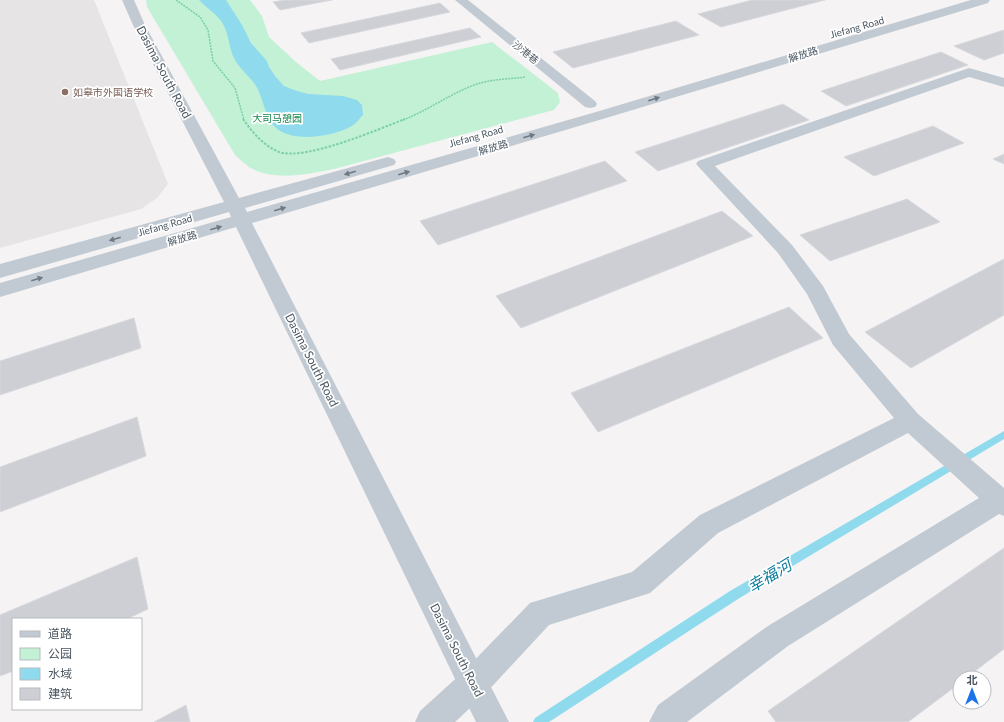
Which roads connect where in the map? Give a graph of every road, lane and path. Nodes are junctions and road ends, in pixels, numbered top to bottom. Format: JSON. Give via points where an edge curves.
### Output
{"nodes":[{"id":1,"x":128,"y":0,"type":"edge"},
{"id":2,"x":176,"y":0,"type":"edge"},
{"id":3,"x":461,"y":0,"type":"edge"},
{"id":4,"x":952,"y":0,"type":"edge"},
{"id":5,"x":984,"y":0,"type":"edge"},
{"id":6,"x":551,"y":72,"type":"junction"},
{"id":7,"x":1004,"y":83,"type":"edge"},
{"id":8,"x":590,"y":104,"type":"junction"},
{"id":9,"x":537,"y":119,"type":"dead end"},
{"id":10,"x":400,"y":158,"type":"dead end"},
{"id":11,"x":238,"y":213,"type":"junction"},
{"id":12,"x":0,"y":271,"type":"edge"},
{"id":13,"x":0,"y":290,"type":"edge"},
{"id":14,"x":910,"y":421,"type":"junction"},
{"id":15,"x":1001,"y":502,"type":"edge"},
{"id":16,"x":474,"y":684,"type":"junction"},
{"id":17,"x":492,"y":720,"type":"edge"},
{"id":18,"x":431,"y":722,"type":"edge"},
{"id":19,"x":665,"y":722,"type":"edge"}],
"edges":[{"from":1,"to":11,"type":"street","name":"Dasima South Road"},
{"from":2,"to":6,"type":"path","via":[[200,17],[208,30],[213,61],[235,88],[243,119],[252,132],[280,152],[300,153],[350,140],[416,115],[456,92],[479,83],[532,77]]},
{"from":3,"to":6,"type":"street","name":"沙港巷"},
{"from":4,"to":8,"type":"street","name":"Jiefang Road"},
{"from":11,"to":5,"type":"street","name":"解放路","one_way":true},
{"from":6,"to":8,"type":"street","name":"沙港巷"},
{"from":7,"to":14,"type":"street","via":[[969,72],[704,164],[785,249],[816,291],[841,339]]},
{"from":8,"to":9,"type":"street","name":"Jiefang Road"},
{"from":10,"to":11,"type":"street","name":"Jiefang Road","one_way":true},
{"from":11,"to":12,"type":"street","name":"Jiefang Road","one_way":true},
{"from":13,"to":11,"type":"street","name":"解放路","one_way":true},
{"from":11,"to":16,"type":"street","name":"Dasima South Road"},
{"from":14,"to":15,"type":"street"},
{"from":14,"to":16,"type":"street","via":[[709,524],[640,584],[540,613]]},
{"from":15,"to":19,"type":"street","via":[[778,636],[669,716]]},
{"from":16,"to":17,"type":"street","name":"Dasima South Road"},
{"from":16,"to":18,"type":"street"}]}
